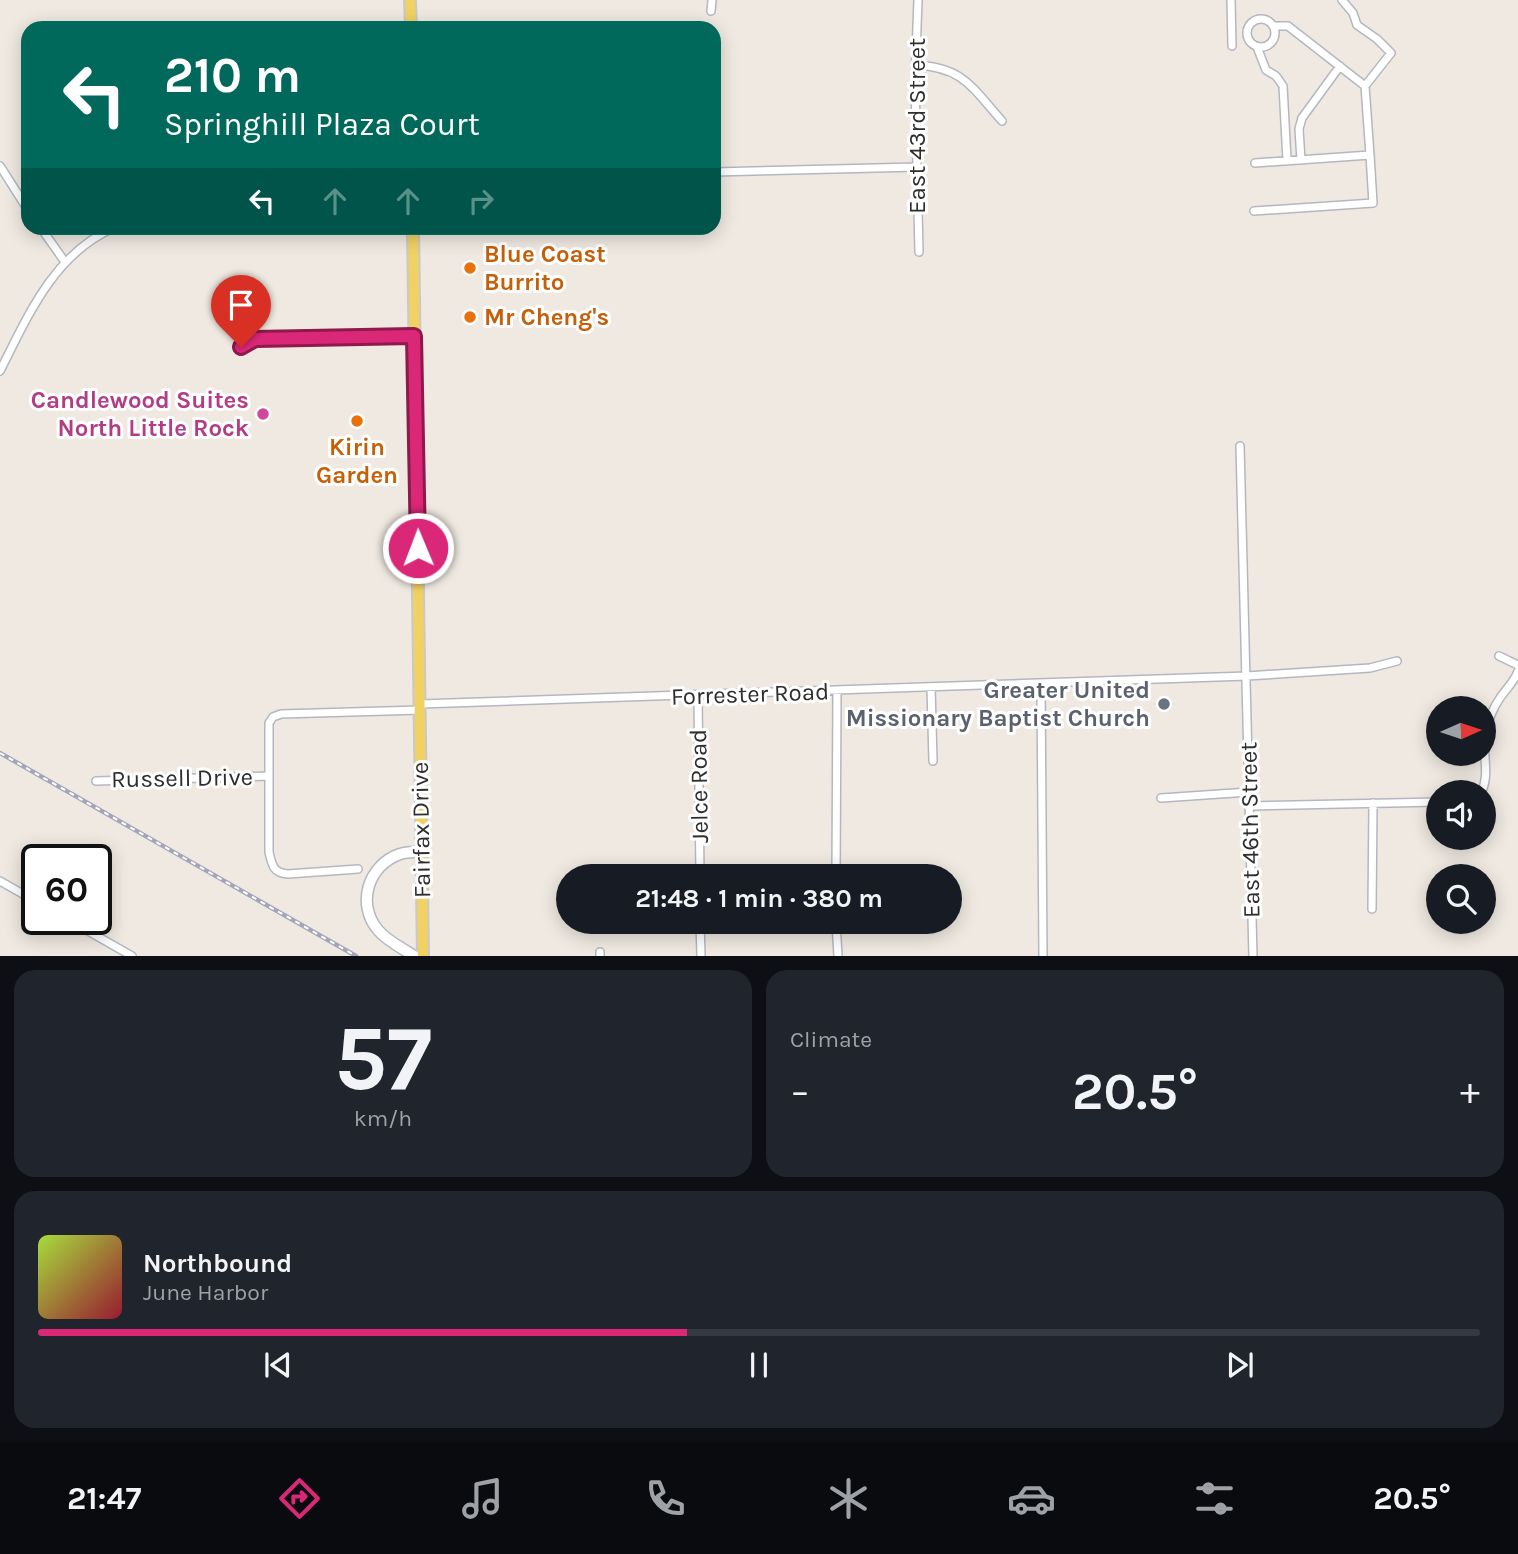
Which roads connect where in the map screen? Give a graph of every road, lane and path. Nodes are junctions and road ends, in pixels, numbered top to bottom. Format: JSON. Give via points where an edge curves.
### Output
{"nodes":[{"id":1,"x":410,"y":0,"type":"edge"},
{"id":2,"x":712,"y":0,"type":"edge"},
{"id":3,"x":918,"y":0,"type":"edge"},
{"id":4,"x":1231,"y":0,"type":"edge"},
{"id":5,"x":1342,"y":0,"type":"edge"},
{"id":6,"x":711,"y":11,"type":"dead end"},
{"id":7,"x":411,"y":21,"type":"edge"},
{"id":8,"x":1273,"y":26,"type":"junction"},
{"id":9,"x":1231,"y":33,"type":"junction"},
{"id":10,"x":1247,"y":33,"type":"junction"},
{"id":11,"x":1232,"y":46,"type":"dead end"},
{"id":12,"x":1257,"y":47,"type":"junction"},
{"id":13,"x":915,"y":65,"type":"junction"},
{"id":14,"x":1340,"y":66,"type":"junction"},
{"id":15,"x":1365,"y":86,"type":"junction"},
{"id":16,"x":1002,"y":121,"type":"dead end"},
{"id":17,"x":1370,"y":155,"type":"junction"},
{"id":18,"x":1287,"y":160,"type":"junction"},
{"id":19,"x":1301,"y":160,"type":"junction"},
{"id":20,"x":1255,"y":163,"type":"dead end"},
{"id":21,"x":0,"y":166,"type":"edge"},
{"id":22,"x":917,"y":167,"type":"junction"},
{"id":23,"x":721,"y":172,"type":"edge"},
{"id":24,"x":21,"y":199,"type":"edge"},
{"id":25,"x":1254,"y":211,"type":"dead end"},
{"id":26,"x":46,"y":235,"type":"edge"},
{"id":27,"x":100,"y":235,"type":"edge"},
{"id":28,"x":414,"y":235,"type":"edge"},
{"id":29,"x":919,"y":252,"type":"dead end"},
{"id":30,"x":65,"y":262,"type":"junction"},
{"id":31,"x":414,"y":336,"type":"junction"},
{"id":32,"x":241,"y":347,"type":"dead end"},
{"id":33,"x":0,"y":371,"type":"edge"},
{"id":34,"x":1240,"y":446,"type":"dead end"},
{"id":35,"x":1499,"y":656,"type":"dead end"},
{"id":36,"x":1397,"y":662,"type":"dead end"},
{"id":37,"x":1518,"y":664,"type":"edge"},
{"id":38,"x":1518,"y":671,"type":"edge"},
{"id":39,"x":1247,"y":676,"type":"junction"},
{"id":40,"x":1041,"y":684,"type":"junction"},
{"id":41,"x":930,"y":687,"type":"junction"},
{"id":42,"x":836,"y":691,"type":"junction"},
{"id":43,"x":698,"y":695,"type":"junction"},
{"id":44,"x":420,"y":707,"type":"junction"},
{"id":45,"x":933,"y":761,"type":"dead end"},
{"id":46,"x":268,"y":776,"type":"junction"},
{"id":47,"x":96,"y":780,"type":"dead end"},
{"id":48,"x":1485,"y":780,"type":"edge"},
{"id":49,"x":1250,"y":792,"type":"junction"},
{"id":50,"x":1161,"y":798,"type":"dead end"},
{"id":51,"x":1426,"y":802,"type":"edge"},
{"id":52,"x":1373,"y":803,"type":"junction"},
{"id":53,"x":1250,"y":806,"type":"junction"},
{"id":54,"x":422,"y":852,"type":"junction"},
{"id":55,"x":700,"y":864,"type":"edge"},
{"id":56,"x":836,"y":864,"type":"edge"},
{"id":57,"x":358,"y":869,"type":"dead end"},
{"id":58,"x":0,"y":881,"type":"edge"},
{"id":59,"x":21,"y":893,"type":"edge"},
{"id":60,"x":1372,"y":909,"type":"dead end"},
{"id":61,"x":700,"y":934,"type":"edge"},
{"id":62,"x":837,"y":934,"type":"edge"},
{"id":63,"x":95,"y":935,"type":"edge"},
{"id":64,"x":132,"y":956,"type":"edge"},
{"id":65,"x":414,"y":956,"type":"edge"},
{"id":66,"x":423,"y":956,"type":"edge"},
{"id":67,"x":701,"y":956,"type":"edge"},
{"id":68,"x":838,"y":956,"type":"edge"},
{"id":69,"x":1043,"y":956,"type":"edge"},
{"id":70,"x":1253,"y":956,"type":"edge"}],
"edges":[{"from":1,"to":7,"type":"main road"},
{"from":2,"to":6,"type":"street"},
{"from":3,"to":13,"type":"street","name":"East 43rd Street"},
{"from":4,"to":9,"type":"street"},
{"from":5,"to":15,"type":"street","via":[[1357,25],[1391,53]]},
{"from":8,"to":10,"type":"street","via":[[1266,19],[1256,19]]},
{"from":8,"to":12,"type":"street","via":[[1271,43]]},
{"from":8,"to":14,"type":"street","via":[[1288,26]]},
{"from":9,"to":10,"type":"street"},
{"from":9,"to":11,"type":"street"},
{"from":10,"to":12,"type":"street"},
{"from":12,"to":18,"type":"street","via":[[1266,70],[1283,86]]},
{"from":13,"to":16,"type":"street","via":[[954,72],[972,85]]},
{"from":13,"to":22,"type":"street","name":"East 43rd Street"},
{"from":14,"to":15,"type":"street"},
{"from":14,"to":19,"type":"street","via":[[1302,118]]},
{"from":15,"to":17,"type":"street"},
{"from":17,"to":19,"type":"street"},
{"from":17,"to":25,"type":"street","via":[[1373,203]]},
{"from":18,"to":19,"type":"street"},
{"from":18,"to":20,"type":"street"},
{"from":21,"to":24,"type":"street"},
{"from":22,"to":23,"type":"street"},
{"from":22,"to":29,"type":"street","name":"East 43rd Street"},
{"from":26,"to":30,"type":"street"},
{"from":27,"to":30,"type":"street"},
{"from":28,"to":31,"type":"main road","name":"Fairfax Drive"},
{"from":30,"to":33,"type":"street","via":[[39,296]]},
{"from":31,"to":32,"type":"street","via":[[255,339]]},
{"from":31,"to":44,"type":"main road","name":"Fairfax Drive"},
{"from":34,"to":39,"type":"street"},
{"from":35,"to":37,"type":"street"},
{"from":36,"to":39,"type":"street","name":"Forrester Road"},
{"from":38,"to":48,"type":"street","via":[[1489,720]]},
{"from":39,"to":40,"type":"street","name":"Forrester Road"},
{"from":39,"to":49,"type":"street","name":"East 46th Street"},
{"from":40,"to":41,"type":"street","name":"Forrester Road"},
{"from":40,"to":69,"type":"street"},
{"from":41,"to":42,"type":"street","name":"Forrester Road"},
{"from":41,"to":45,"type":"street"},
{"from":42,"to":43,"type":"street","name":"Forrester Road"},
{"from":42,"to":56,"type":"street"},
{"from":43,"to":44,"type":"street","name":"Forrester Road"},
{"from":43,"to":55,"type":"street","name":"Jelce Road"},
{"from":44,"to":46,"type":"street","name":"Forrester Road","via":[[273,717]]},
{"from":44,"to":54,"type":"main road","name":"Fairfax Drive"},
{"from":46,"to":47,"type":"street","name":"Russell Drive"},
{"from":46,"to":57,"type":"street","via":[[273,868],[288,874]]},
{"from":49,"to":50,"type":"street"},
{"from":49,"to":53,"type":"street","name":"East 46th Street"},
{"from":51,"to":52,"type":"street"},
{"from":52,"to":53,"type":"street"},
{"from":52,"to":60,"type":"street"},
{"from":53,"to":70,"type":"street","name":"East 46th Street"},
{"from":54,"to":65,"type":"street","via":[[403,853],[384,863],[372,877],[367,895],[368,911],[378,930]]},
{"from":54,"to":66,"type":"main road","name":"Fairfax Drive"},
{"from":58,"to":59,"type":"street"},
{"from":61,"to":67,"type":"street"},
{"from":62,"to":68,"type":"street"},
{"from":63,"to":64,"type":"street"}]}
